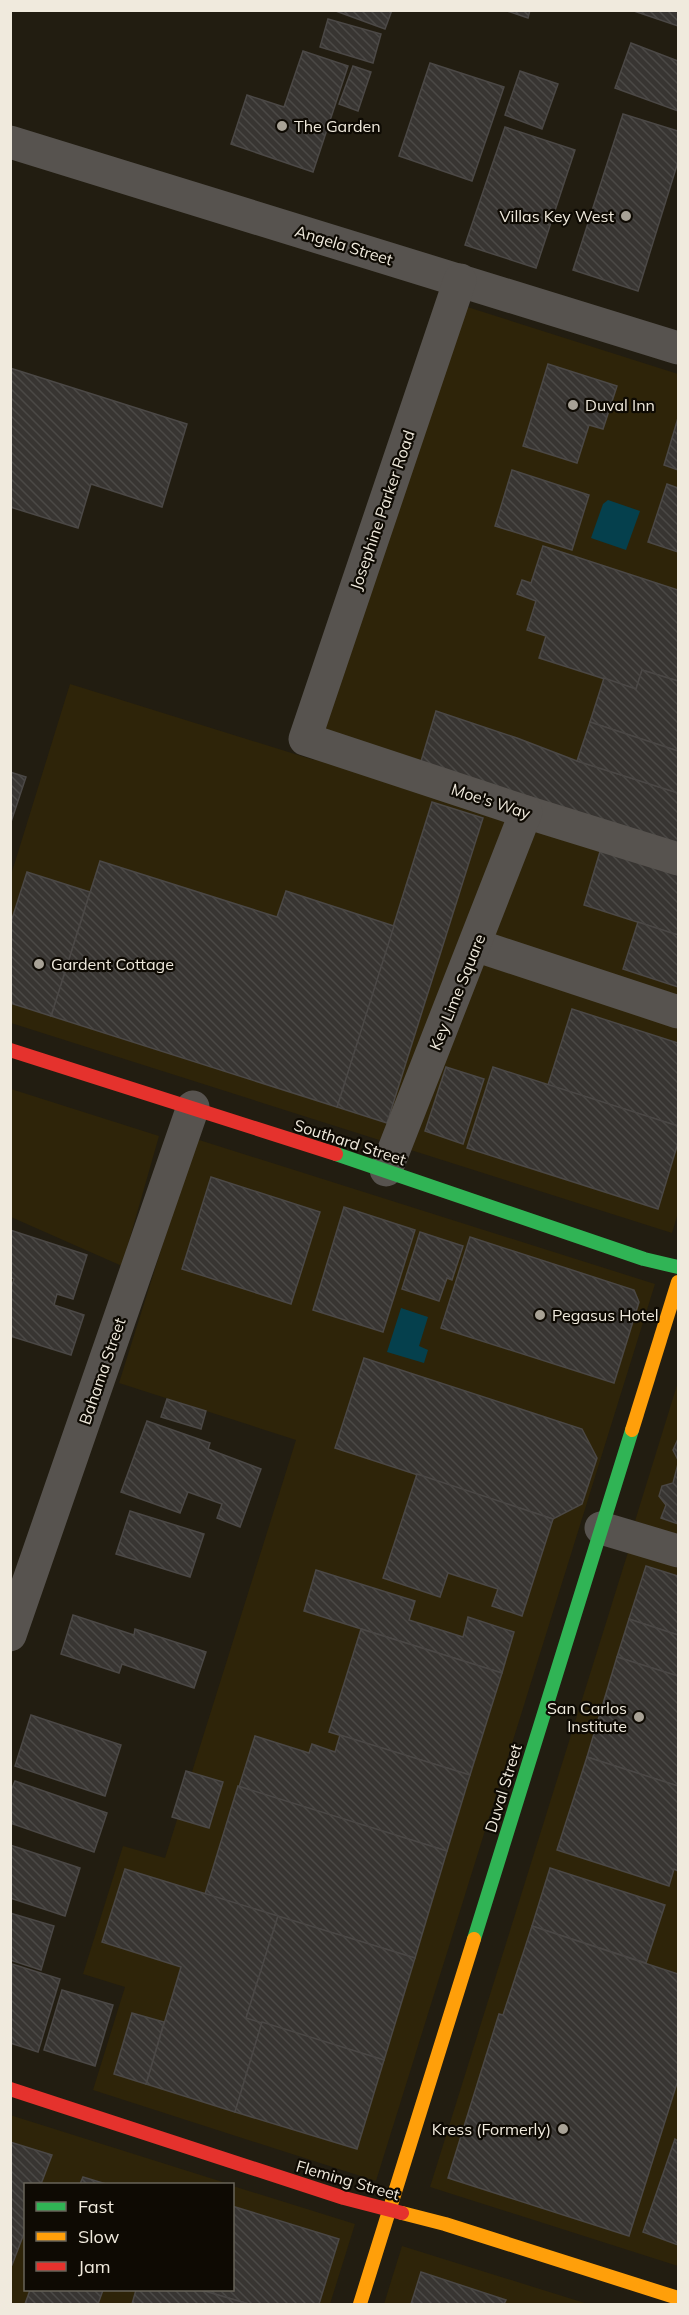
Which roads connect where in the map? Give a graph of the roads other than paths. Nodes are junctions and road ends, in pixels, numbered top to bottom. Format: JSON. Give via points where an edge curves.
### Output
{"nodes":[{"id":1,"x":10,"y":142,"type":"edge"},
{"id":2,"x":459,"y":280,"type":"junction"},
{"id":3,"x":678,"y":348,"type":"edge"},
{"id":4,"x":305,"y":739,"type":"joint"},
{"id":5,"x":526,"y":812,"type":"junction"},
{"id":6,"x":678,"y":859,"type":"edge"},
{"id":7,"x":475,"y":945,"type":"junction"},
{"id":8,"x":678,"y":1012,"type":"edge"},
{"id":9,"x":10,"y":1050,"type":"edge"},
{"id":10,"x":193,"y":1107,"type":"junction"},
{"id":11,"x":386,"y":1170,"type":"junction"},
{"id":12,"x":678,"y":1267,"type":"edge"},
{"id":13,"x":678,"y":1282,"type":"edge"},
{"id":14,"x":601,"y":1527,"type":"junction"},
{"id":15,"x":678,"y":1551,"type":"edge"},
{"id":16,"x":10,"y":1635,"type":"edge"},
{"id":17,"x":10,"y":2089,"type":"edge"},
{"id":18,"x":390,"y":2210,"type":"junction"},
{"id":19,"x":678,"y":2298,"type":"edge"},
{"id":20,"x":360,"y":2304,"type":"edge"}],
"edges":[{"from":1,"to":2,"type":"street","name":"Angela Street"},
{"from":2,"to":3,"type":"street","name":"Angela Street"},
{"from":2,"to":4,"type":"street","name":"Josephine Parker Road"},
{"from":4,"to":5,"type":"street","name":"Moe's Way"},
{"from":5,"to":6,"type":"street","name":"Moe's Way"},
{"from":5,"to":7,"type":"street","name":"Key Lime Square"},
{"from":7,"to":8,"type":"street"},
{"from":7,"to":11,"type":"street","name":"Key Lime Square"},
{"from":9,"to":10,"type":"street","name":"Southard Street"},
{"from":10,"to":11,"type":"street","name":"Southard Street"},
{"from":10,"to":16,"type":"street","name":"Bahama Street"},
{"from":11,"to":12,"type":"street","name":"Southard Street","via":[[644,1259]]},
{"from":13,"to":14,"type":"street","name":"Duval Street"},
{"from":14,"to":15,"type":"street"},
{"from":14,"to":18,"type":"street","name":"Duval Street"},
{"from":17,"to":18,"type":"street","name":"Fleming Street"},
{"from":18,"to":19,"type":"street","name":"Fleming Street"},
{"from":18,"to":20,"type":"street","name":"Duval Street"}]}
